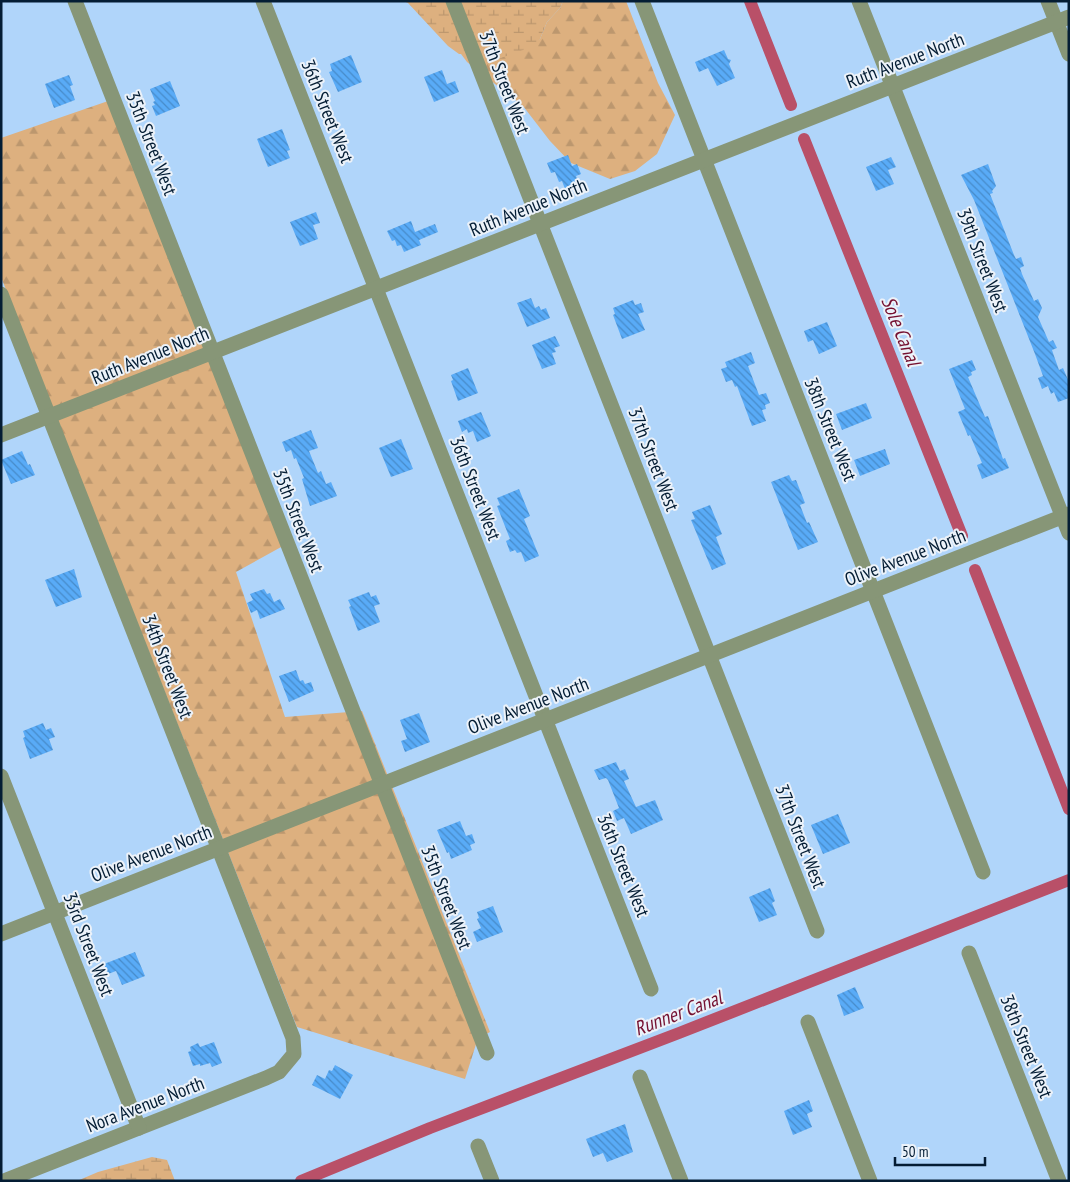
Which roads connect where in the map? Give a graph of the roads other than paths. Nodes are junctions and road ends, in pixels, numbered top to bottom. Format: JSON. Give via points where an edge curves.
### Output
{"nodes":[{"id":1,"x":75,"y":1,"type":"edge"},
{"id":2,"x":263,"y":1,"type":"edge"},
{"id":3,"x":452,"y":1,"type":"edge"},
{"id":4,"x":642,"y":1,"type":"edge"},
{"id":5,"x":859,"y":1,"type":"edge"},
{"id":6,"x":1048,"y":1,"type":"edge"},
{"id":7,"x":1062,"y":20,"type":"edge"},
{"id":8,"x":1069,"y":54,"type":"edge"},
{"id":9,"x":892,"y":86,"type":"junction"},
{"id":10,"x":703,"y":161,"type":"junction"},
{"id":11,"x":540,"y":224,"type":"junction"},
{"id":12,"x":376,"y":288,"type":"junction"},
{"id":13,"x":1,"y":294,"type":"edge"},
{"id":14,"x":212,"y":352,"type":"junction"},
{"id":15,"x":49,"y":416,"type":"junction"},
{"id":16,"x":1,"y":435,"type":"edge"},
{"id":17,"x":1065,"y":516,"type":"edge"},
{"id":18,"x":1069,"y":533,"type":"edge"},
{"id":19,"x":874,"y":591,"type":"junction"},
{"id":20,"x":709,"y":655,"type":"junction"},
{"id":21,"x":545,"y":720,"type":"junction"},
{"id":22,"x":1,"y":776,"type":"edge"},
{"id":23,"x":381,"y":784,"type":"junction"},
{"id":24,"x":218,"y":848,"type":"junction"},
{"id":25,"x":983,"y":872,"type":"dead end"},
{"id":26,"x":55,"y":912,"type":"junction"},
{"id":27,"x":817,"y":931,"type":"dead end"},
{"id":28,"x":1,"y":934,"type":"edge"},
{"id":29,"x":969,"y":953,"type":"dead end"},
{"id":30,"x":651,"y":989,"type":"dead end"},
{"id":31,"x":808,"y":1022,"type":"dead end"},
{"id":32,"x":487,"y":1053,"type":"dead end"},
{"id":33,"x":294,"y":1054,"type":"joint"},
{"id":34,"x":640,"y":1078,"type":"dead end"},
{"id":35,"x":139,"y":1128,"type":"junction"},
{"id":36,"x":478,"y":1146,"type":"dead end"},
{"id":37,"x":4,"y":1181,"type":"edge"},
{"id":38,"x":492,"y":1181,"type":"edge"},
{"id":39,"x":681,"y":1181,"type":"edge"},
{"id":40,"x":870,"y":1181,"type":"edge"},
{"id":41,"x":1059,"y":1181,"type":"edge"}],
"edges":[{"from":1,"to":14,"type":"street","name":"35th Street West"},
{"from":2,"to":12,"type":"street","name":"36th Street West"},
{"from":3,"to":11,"type":"street","name":"37th Street West"},
{"from":4,"to":10,"type":"street","name":"38th Street West"},
{"from":5,"to":9,"type":"street","name":"39th Street West"},
{"from":6,"to":7,"type":"street"},
{"from":7,"to":8,"type":"street"},
{"from":7,"to":9,"type":"street","name":"Ruth Avenue North"},
{"from":9,"to":10,"type":"street","name":"Ruth Avenue North"},
{"from":9,"to":17,"type":"street","name":"39th Street West"},
{"from":10,"to":11,"type":"street","name":"Ruth Avenue North"},
{"from":10,"to":19,"type":"street","name":"38th Street West"},
{"from":11,"to":12,"type":"street","name":"Ruth Avenue North"},
{"from":11,"to":20,"type":"street","name":"37th Street West"},
{"from":12,"to":14,"type":"street","name":"Ruth Avenue North"},
{"from":12,"to":21,"type":"street","name":"36th Street West"},
{"from":13,"to":15,"type":"street","name":"34th Street West"},
{"from":14,"to":15,"type":"street","name":"Ruth Avenue North"},
{"from":14,"to":23,"type":"street","name":"35th Street West"},
{"from":15,"to":16,"type":"street","name":"Ruth Avenue North"},
{"from":15,"to":24,"type":"street","name":"34th Street West"},
{"from":17,"to":18,"type":"street","name":"39th Street West"},
{"from":17,"to":19,"type":"street","name":"Olive Avenue North"},
{"from":19,"to":20,"type":"street","name":"Olive Avenue North"},
{"from":19,"to":25,"type":"street","name":"38th Street West"},
{"from":20,"to":21,"type":"street","name":"Olive Avenue North"},
{"from":20,"to":27,"type":"street","name":"37th Street West"},
{"from":21,"to":23,"type":"street","name":"Olive Avenue North"},
{"from":21,"to":30,"type":"street","name":"36th Street West"},
{"from":22,"to":26,"type":"street","name":"33rd Street West"},
{"from":23,"to":24,"type":"street","name":"Olive Avenue North"},
{"from":23,"to":32,"type":"street","name":"35th Street West"},
{"from":24,"to":26,"type":"street","name":"Olive Avenue North"},
{"from":24,"to":33,"type":"street","name":"34th Street West","via":[[293,1038]]},
{"from":26,"to":28,"type":"street","name":"Olive Avenue North"},
{"from":26,"to":35,"type":"street","name":"33rd Street West"},
{"from":29,"to":41,"type":"street","name":"38th Street West"},
{"from":31,"to":40,"type":"street"},
{"from":33,"to":35,"type":"street","name":"Nora Avenue North","via":[[279,1072]]},
{"from":34,"to":39,"type":"street"},
{"from":35,"to":37,"type":"street","name":"Nora Avenue North"},
{"from":36,"to":38,"type":"street"}]}
